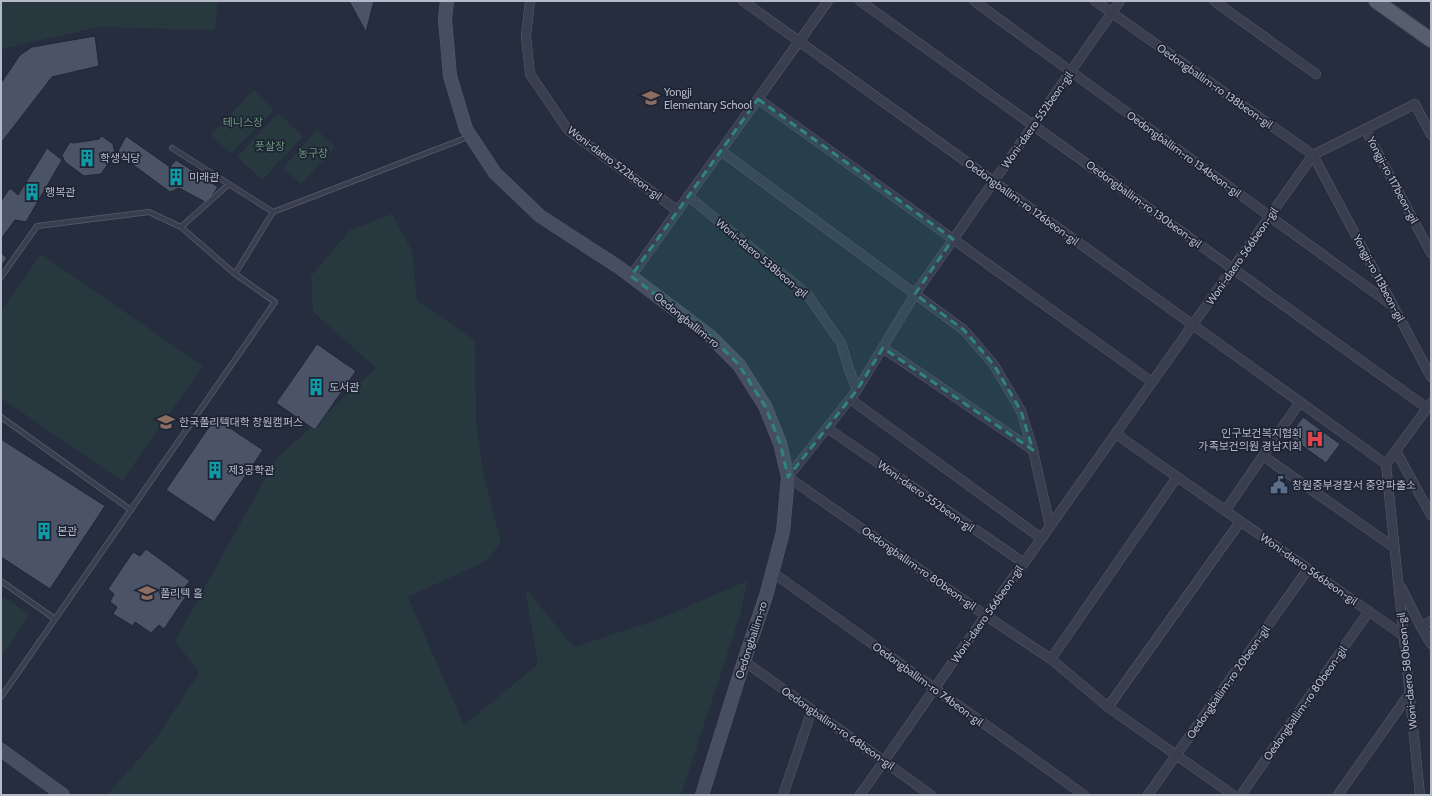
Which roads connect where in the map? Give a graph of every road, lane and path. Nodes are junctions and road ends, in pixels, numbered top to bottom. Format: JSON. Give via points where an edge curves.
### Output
{"nodes":[{"id":1,"x":447,"y":1,"type":"edge"},
{"id":2,"x":530,"y":1,"type":"edge"},
{"id":3,"x":743,"y":1,"type":"edge"},
{"id":4,"x":828,"y":1,"type":"edge"},
{"id":5,"x":860,"y":1,"type":"edge"},
{"id":6,"x":974,"y":1,"type":"edge"},
{"id":7,"x":1095,"y":1,"type":"edge"},
{"id":8,"x":1120,"y":1,"type":"edge"},
{"id":9,"x":1214,"y":1,"type":"edge"},
{"id":10,"x":1376,"y":1,"type":"edge"},
{"id":11,"x":1112,"y":13,"type":"junction"},
{"id":12,"x":1431,"y":40,"type":"edge"},
{"id":13,"x":799,"y":42,"type":"junction"},
{"id":14,"x":1071,"y":71,"type":"junction"},
{"id":15,"x":1316,"y":74,"type":"dead end"},
{"id":16,"x":758,"y":99,"type":"junction"},
{"id":17,"x":1033,"y":125,"type":"junction"},
{"id":18,"x":1365,"y":129,"type":"junction"},
{"id":19,"x":1431,"y":135,"type":"edge"},
{"id":20,"x":463,"y":139,"type":"dead end"},
{"id":21,"x":172,"y":148,"type":"dead end"},
{"id":22,"x":721,"y":151,"type":"junction"},
{"id":23,"x":1313,"y":155,"type":"junction"},
{"id":24,"x":1326,"y":180,"type":"joint"},
{"id":25,"x":994,"y":182,"type":"junction"},
{"id":26,"x":229,"y":184,"type":"junction"},
{"id":27,"x":688,"y":196,"type":"junction"},
{"id":28,"x":678,"y":211,"type":"junction"},
{"id":29,"x":273,"y":212,"type":"junction"},
{"id":30,"x":1270,"y":216,"type":"junction"},
{"id":31,"x":181,"y":227,"type":"junction"},
{"id":32,"x":954,"y":239,"type":"junction"},
{"id":33,"x":1431,"y":253,"type":"edge"},
{"id":34,"x":1233,"y":268,"type":"junction"},
{"id":35,"x":235,"y":274,"type":"junction"},
{"id":36,"x":631,"y":276,"type":"junction"},
{"id":37,"x":1,"y":277,"type":"edge"},
{"id":38,"x":915,"y":294,"type":"junction"},
{"id":39,"x":1394,"y":306,"type":"junction"},
{"id":40,"x":1193,"y":325,"type":"junction"},
{"id":41,"x":883,"y":348,"type":"junction"},
{"id":42,"x":1431,"y":377,"type":"edge"},
{"id":43,"x":1152,"y":382,"type":"junction"},
{"id":44,"x":857,"y":390,"type":"junction"},
{"id":45,"x":850,"y":399,"type":"junction"},
{"id":46,"x":1300,"y":402,"type":"junction"},
{"id":47,"x":1429,"y":405,"type":"edge"},
{"id":48,"x":1,"y":417,"type":"edge"},
{"id":49,"x":827,"y":428,"type":"junction"},
{"id":50,"x":1116,"y":434,"type":"junction"},
{"id":51,"x":1033,"y":450,"type":"junction"},
{"id":52,"x":1396,"y":451,"type":"junction"},
{"id":53,"x":1263,"y":456,"type":"junction"},
{"id":54,"x":1386,"y":464,"type":"junction"},
{"id":55,"x":788,"y":477,"type":"junction"},
{"id":56,"x":1177,"y":477,"type":"junction"},
{"id":57,"x":131,"y":510,"type":"junction"},
{"id":58,"x":1225,"y":511,"type":"junction"},
{"id":59,"x":1431,"y":515,"type":"edge"},
{"id":60,"x":1240,"y":522,"type":"junction"},
{"id":61,"x":1050,"y":526,"type":"junction"},
{"id":62,"x":1042,"y":538,"type":"junction"},
{"id":63,"x":1395,"y":548,"type":"junction"},
{"id":64,"x":1024,"y":563,"type":"junction"},
{"id":65,"x":1308,"y":569,"type":"junction"},
{"id":66,"x":772,"y":572,"type":"junction"},
{"id":67,"x":1,"y":581,"type":"edge"},
{"id":68,"x":1398,"y":581,"type":"junction"},
{"id":69,"x":1369,"y":612,"type":"junction"},
{"id":70,"x":985,"y":615,"type":"junction"},
{"id":71,"x":55,"y":619,"type":"junction"},
{"id":72,"x":1431,"y":621,"type":"edge"},
{"id":73,"x":1421,"y":627,"type":"junction"},
{"id":74,"x":1404,"y":636,"type":"junction"},
{"id":75,"x":1431,"y":644,"type":"edge"},
{"id":76,"x":1051,"y":659,"type":"junction"},
{"id":77,"x":744,"y":661,"type":"junction"},
{"id":78,"x":935,"y":689,"type":"junction"},
{"id":79,"x":1410,"y":693,"type":"junction"},
{"id":80,"x":1,"y":697,"type":"edge"},
{"id":81,"x":1108,"y":707,"type":"junction"},
{"id":82,"x":812,"y":710,"type":"junction"},
{"id":83,"x":1,"y":750,"type":"edge"},
{"id":84,"x":1176,"y":755,"type":"junction"},
{"id":85,"x":884,"y":761,"type":"junction"},
{"id":86,"x":63,"y":795,"type":"edge"},
{"id":87,"x":702,"y":795,"type":"edge"},
{"id":88,"x":783,"y":795,"type":"edge"},
{"id":89,"x":860,"y":795,"type":"edge"},
{"id":90,"x":932,"y":795,"type":"edge"},
{"id":91,"x":1084,"y":795,"type":"edge"},
{"id":92,"x":1148,"y":795,"type":"edge"},
{"id":93,"x":1233,"y":795,"type":"edge"},
{"id":94,"x":1241,"y":795,"type":"edge"},
{"id":95,"x":1338,"y":795,"type":"edge"},
{"id":96,"x":1420,"y":795,"type":"edge"}],
"edges":[{"from":1,"to":36,"type":"main road","name":"Oedongballim-ro","via":[[450,76],[466,130],[495,173],[540,216]]},
{"from":2,"to":28,"type":"street","name":"Woni-daero 522beon-gil","via":[[526,36],[530,74],[568,130]]},
{"from":3,"to":13,"type":"street","name":"Oedongballim-ro 126beon-gil"},
{"from":4,"to":13,"type":"street"},
{"from":5,"to":17,"type":"street","name":"Oedongballim-ro 130beon-gil"},
{"from":6,"to":14,"type":"street","name":"Oedongballim-ro 134beon-gil"},
{"from":7,"to":11,"type":"street","name":"Oedongballim-ro 138beon-gil"},
{"from":8,"to":11,"type":"street","name":"Woni-daero 552beon-gil"},
{"from":9,"to":15,"type":"street"},
{"from":10,"to":12,"type":"main road"},
{"from":11,"to":14,"type":"street","name":"Woni-daero 552beon-gil"},
{"from":11,"to":23,"type":"street","name":"Oedongballim-ro 138beon-gil"},
{"from":13,"to":16,"type":"street"},
{"from":13,"to":25,"type":"street","name":"Oedongballim-ro 126beon-gil"},
{"from":14,"to":17,"type":"street","name":"Woni-daero 552beon-gil"},
{"from":14,"to":30,"type":"street","name":"Oedongballim-ro 134beon-gil"},
{"from":16,"to":22,"type":"street"},
{"from":16,"to":32,"type":"street"},
{"from":17,"to":25,"type":"street","name":"Woni-daero 552beon-gil"},
{"from":17,"to":34,"type":"street","name":"Oedongballim-ro 130beon-gil"},
{"from":18,"to":19,"type":"street","via":[[1415,104]]},
{"from":18,"to":23,"type":"street"},
{"from":18,"to":33,"type":"street","name":"Yongji-ro 117beon-gil"},
{"from":20,"to":29,"type":"lane"},
{"from":21,"to":26,"type":"lane"},
{"from":22,"to":27,"type":"street"},
{"from":22,"to":38,"type":"street"},
{"from":23,"to":24,"type":"street","name":"Oedongballim-ro 138beon-gil"},
{"from":23,"to":30,"type":"street","name":"Woni-daero 566beon-gil"},
{"from":24,"to":39,"type":"street","name":"Yongji-ro 113beon-gil"},
{"from":25,"to":32,"type":"street","name":"Woni-daero 552beon-gil"},
{"from":25,"to":40,"type":"street","name":"Oedongballim-ro 126beon-gil"},
{"from":26,"to":29,"type":"lane"},
{"from":26,"to":31,"type":"lane"},
{"from":27,"to":28,"type":"street"},
{"from":27,"to":44,"type":"street","name":"Woni-daero 538beon-gil","via":[[807,294],[841,342]]},
{"from":28,"to":36,"type":"street"},
{"from":29,"to":35,"type":"lane"},
{"from":30,"to":34,"type":"street","name":"Woni-daero 566beon-gil"},
{"from":30,"to":39,"type":"street","name":"Oedongballim-ro 134beon-gil"},
{"from":31,"to":35,"type":"lane"},
{"from":31,"to":37,"type":"lane","via":[[149,212],[37,226]]},
{"from":32,"to":38,"type":"street","name":"Woni-daero 552beon-gil"},
{"from":32,"to":43,"type":"street"},
{"from":34,"to":40,"type":"street","name":"Woni-daero 566beon-gil"},
{"from":34,"to":47,"type":"street","name":"Oedongballim-ro 130beon-gil"},
{"from":35,"to":57,"type":"lane","via":[[275,302]]},
{"from":36,"to":55,"type":"main road","name":"Oedongballim-ro","via":[[710,336],[738,365],[765,406],[780,444]]},
{"from":38,"to":41,"type":"street","name":"Woni-daero 552beon-gil"},
{"from":38,"to":51,"type":"street","via":[[964,330],[994,365],[1021,411]]},
{"from":39,"to":42,"type":"street","name":"Yongji-ro 113beon-gil"},
{"from":40,"to":43,"type":"street","name":"Woni-daero 566beon-gil"},
{"from":40,"to":46,"type":"street","name":"Oedongballim-ro 126beon-gil"},
{"from":41,"to":44,"type":"street","name":"Woni-daero 552beon-gil"},
{"from":41,"to":51,"type":"street"},
{"from":43,"to":50,"type":"street","name":"Woni-daero 566beon-gil"},
{"from":44,"to":45,"type":"street","name":"Woni-daero 552beon-gil"},
{"from":45,"to":49,"type":"street","name":"Woni-daero 552beon-gil"},
{"from":45,"to":62,"type":"street"},
{"from":46,"to":53,"type":"street"},
{"from":46,"to":54,"type":"street","name":"Oedongballim-ro 126beon-gil"},
{"from":47,"to":52,"type":"street"},
{"from":48,"to":57,"type":"lane"},
{"from":49,"to":55,"type":"street","name":"Woni-daero 552beon-gil"},
{"from":49,"to":64,"type":"street","name":"Woni-daero 552beon-gil"},
{"from":50,"to":56,"type":"street","name":"Woni-daero 566beon-gil"},
{"from":50,"to":61,"type":"street","name":"Woni-daero 566beon-gil"},
{"from":51,"to":61,"type":"street"},
{"from":52,"to":54,"type":"street"},
{"from":52,"to":59,"type":"street"},
{"from":53,"to":58,"type":"street"},
{"from":53,"to":63,"type":"street"},
{"from":54,"to":63,"type":"street","name":"Woni-daero 580beon-gil"},
{"from":55,"to":66,"type":"main road","name":"Oedongballim-ro","via":[[783,532]]},
{"from":55,"to":70,"type":"street","name":"Oedongballim-ro 80beon-gil"},
{"from":56,"to":58,"type":"street","name":"Woni-daero 566beon-gil"},
{"from":56,"to":76,"type":"street"},
{"from":57,"to":71,"type":"lane"},
{"from":58,"to":60,"type":"street","name":"Woni-daero 566beon-gil"},
{"from":60,"to":65,"type":"street","name":"Woni-daero 566beon-gil"},
{"from":60,"to":81,"type":"street"},
{"from":61,"to":62,"type":"street","name":"Woni-daero 566beon-gil"},
{"from":62,"to":64,"type":"street","name":"Woni-daero 566beon-gil"},
{"from":63,"to":68,"type":"street","name":"Woni-daero 580beon-gil"},
{"from":64,"to":70,"type":"street","name":"Woni-daero 566beon-gil"},
{"from":65,"to":69,"type":"street","name":"Woni-daero 566beon-gil"},
{"from":65,"to":84,"type":"street","name":"Oedongballim-ro 20beon-gil"},
{"from":66,"to":77,"type":"main road","name":"Oedongballim-ro"},
{"from":66,"to":78,"type":"street","name":"Oedongballim-ro 74beon-gil"},
{"from":67,"to":71,"type":"lane"},
{"from":68,"to":73,"type":"street"},
{"from":68,"to":74,"type":"street","name":"Woni-daero 580beon-gil"},
{"from":69,"to":74,"type":"street","name":"Woni-daero 566beon-gil"},
{"from":69,"to":94,"type":"street","name":"Oedongballim-ro 80beon-gil"},
{"from":70,"to":76,"type":"street","name":"Oedongballim-ro 80beon-gil"},
{"from":70,"to":78,"type":"street","name":"Woni-daero 566beon-gil"},
{"from":71,"to":80,"type":"lane"},
{"from":72,"to":73,"type":"street"},
{"from":73,"to":75,"type":"street"},
{"from":74,"to":79,"type":"street","name":"Woni-daero 580beon-gil"},
{"from":76,"to":81,"type":"street","name":"Oedongballim-ro 80beon-gil"},
{"from":77,"to":82,"type":"street","name":"Oedongballim-ro 68beon-gil"},
{"from":77,"to":87,"type":"main road","name":"Oedongballim-ro"},
{"from":78,"to":85,"type":"street","name":"Woni-daero 566beon-gil"},
{"from":78,"to":91,"type":"street","name":"Oedongballim-ro 74beon-gil"},
{"from":79,"to":95,"type":"street"},
{"from":79,"to":96,"type":"street","name":"Woni-daero 580beon-gil"},
{"from":81,"to":84,"type":"street","name":"Oedongballim-ro 80beon-gil"},
{"from":82,"to":85,"type":"street","name":"Oedongballim-ro 68beon-gil"},
{"from":82,"to":88,"type":"street"},
{"from":83,"to":86,"type":"main road"},
{"from":84,"to":92,"type":"street","name":"Oedongballim-ro 20beon-gil"},
{"from":84,"to":93,"type":"street","name":"Oedongballim-ro 80beon-gil"},
{"from":85,"to":89,"type":"street","name":"Woni-daero 566beon-gil"},
{"from":85,"to":90,"type":"street","name":"Oedongballim-ro 68beon-gil"}]}
